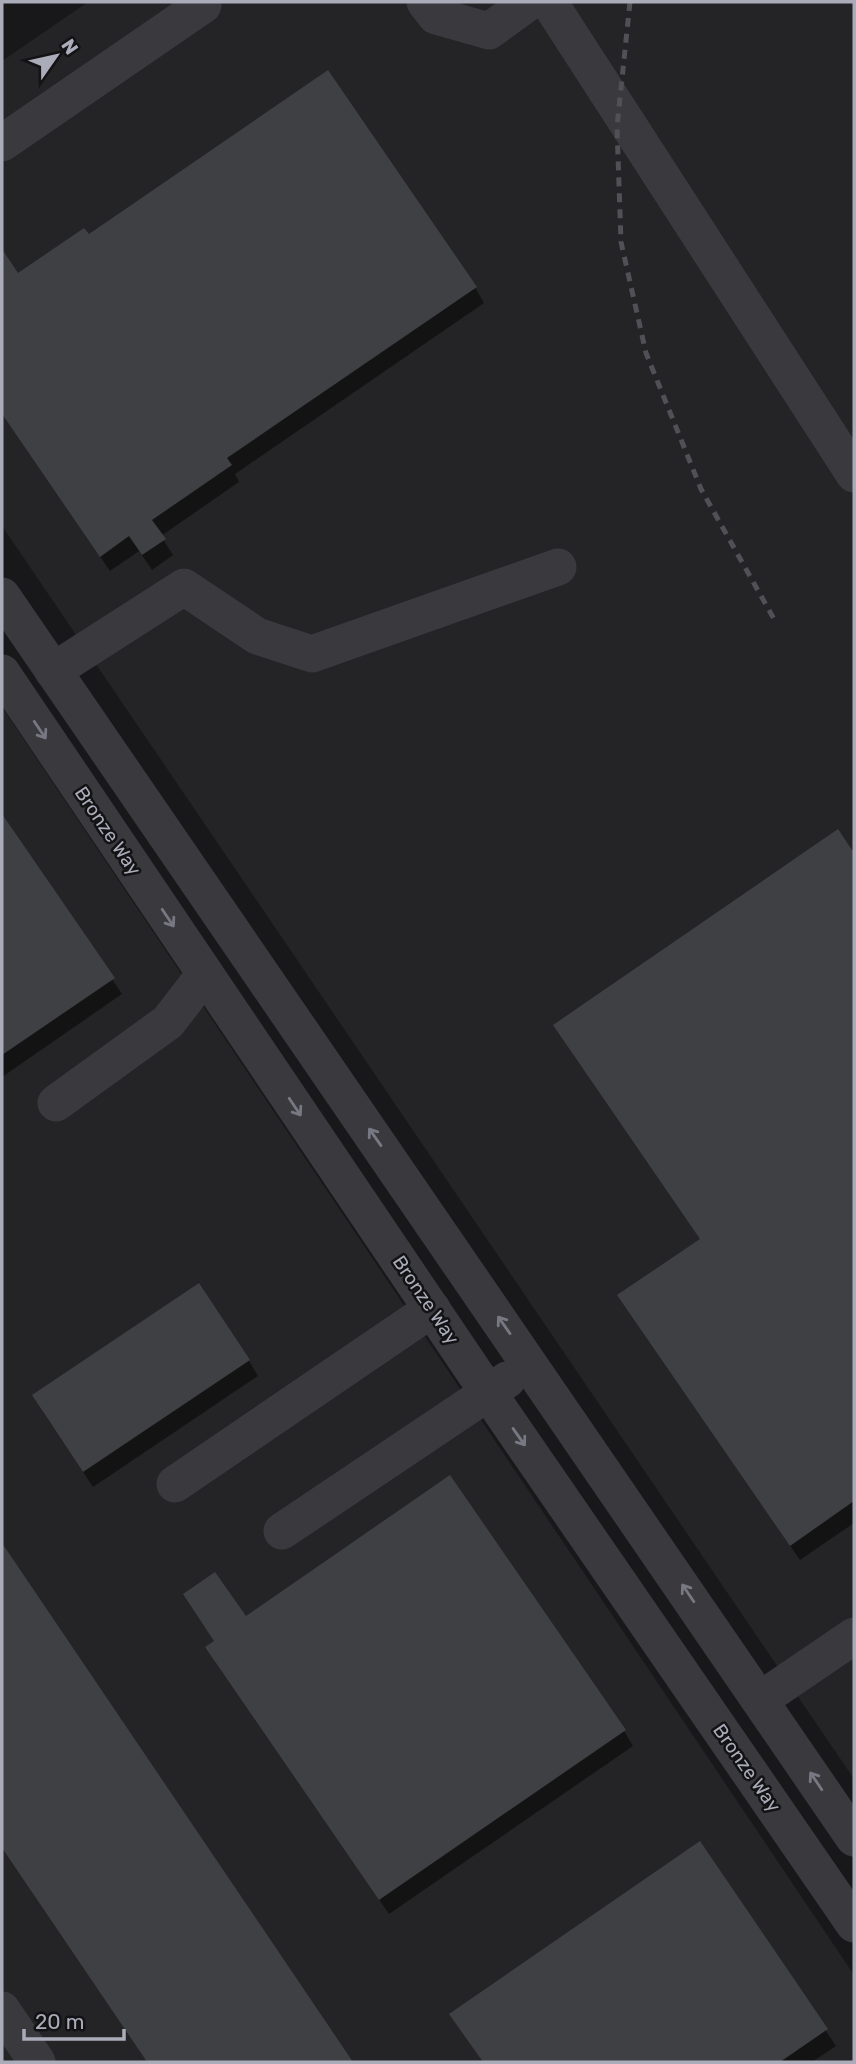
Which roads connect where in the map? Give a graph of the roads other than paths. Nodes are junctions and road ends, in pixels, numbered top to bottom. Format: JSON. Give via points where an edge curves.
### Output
{"nodes":[{"id":1,"x":201,"y":2,"type":"edge"},
{"id":2,"x":425,"y":2,"type":"edge"},
{"id":3,"x":526,"y":4,"type":"edge"},
{"id":4,"x":2,"y":143,"type":"edge"},
{"id":5,"x":854,"y":474,"type":"edge"},
{"id":6,"x":558,"y":567,"type":"dead end"},
{"id":7,"x":2,"y":596,"type":"edge"},
{"id":8,"x":47,"y":662,"type":"junction"},
{"id":9,"x":3,"y":676,"type":"edge"},
{"id":10,"x":205,"y":974,"type":"junction"},
{"id":11,"x":57,"y":1103,"type":"dead end"},
{"id":12,"x":432,"y":1309,"type":"junction"},
{"id":13,"x":531,"y":1365,"type":"junction"},
{"id":14,"x":487,"y":1391,"type":"junction"},
{"id":15,"x":175,"y":1484,"type":"dead end"},
{"id":16,"x":282,"y":1531,"type":"dead end"},
{"id":17,"x":854,"y":1636,"type":"edge"},
{"id":18,"x":760,"y":1700,"type":"junction"},
{"id":19,"x":854,"y":1838,"type":"edge"},
{"id":20,"x":854,"y":1924,"type":"edge"},
{"id":21,"x":2,"y":2010,"type":"edge"},
{"id":22,"x":37,"y":2062,"type":"edge"}],
"edges":[{"from":1,"to":4,"type":"street","via":[[203,5]]},
{"from":2,"to":3,"type":"street","via":[[436,16],[489,31]]},
{"from":3,"to":5,"type":"street"},
{"from":6,"to":8,"type":"street","via":[[312,654],[257,636],[184,587]]},
{"from":7,"to":8,"type":"street"},
{"from":8,"to":9,"type":"street"},
{"from":13,"to":8,"type":"street","one_way":true},
{"from":9,"to":10,"type":"street","name":"Bronze Way","one_way":true},
{"from":10,"to":11,"type":"street","via":[[168,1022]]},
{"from":10,"to":12,"type":"street","name":"Bronze Way","one_way":true},
{"from":12,"to":14,"type":"street","name":"Bronze Way"},
{"from":12,"to":15,"type":"street"},
{"from":13,"to":14,"type":"street"},
{"from":18,"to":13,"type":"street","one_way":true},
{"from":14,"to":16,"type":"street"},
{"from":14,"to":20,"type":"street","name":"Bronze Way","one_way":true},
{"from":17,"to":18,"type":"street"},
{"from":19,"to":18,"type":"street","one_way":true},
{"from":21,"to":22,"type":"street"}]}
